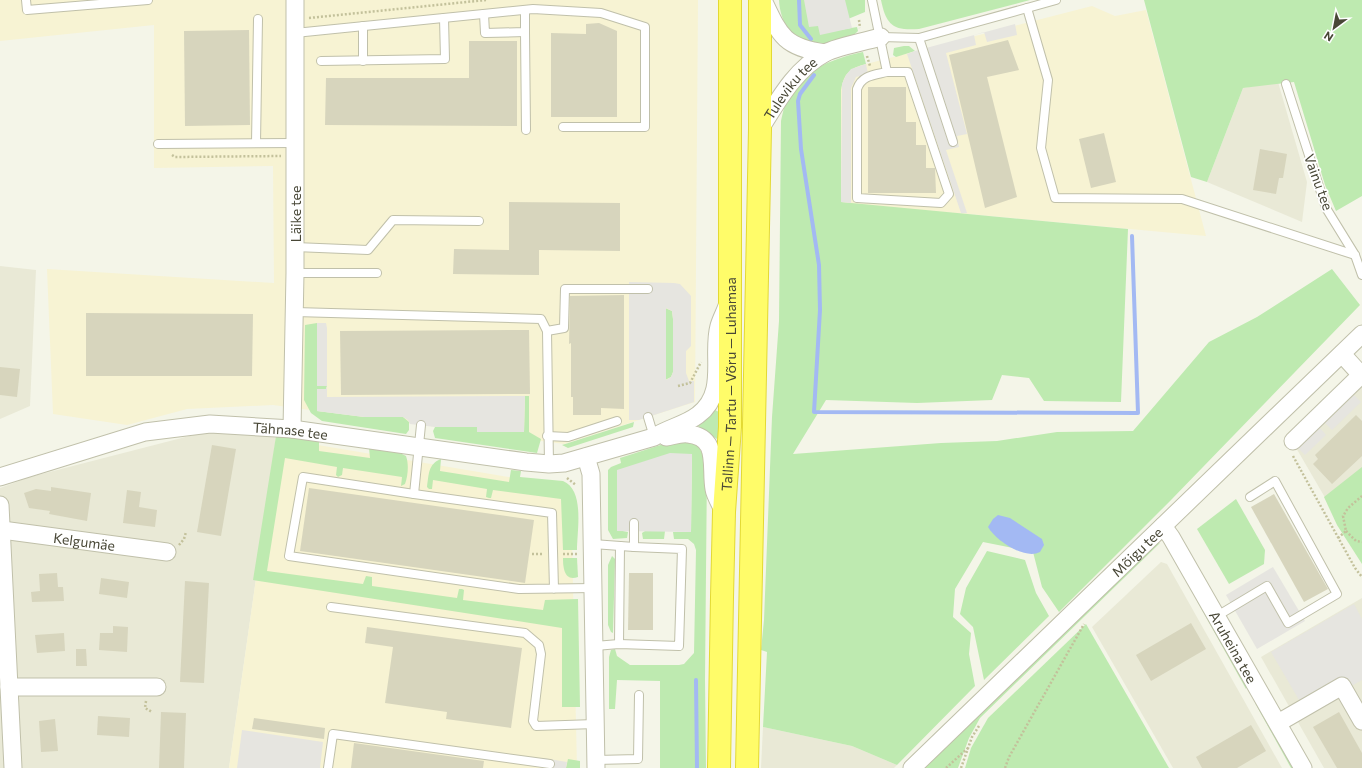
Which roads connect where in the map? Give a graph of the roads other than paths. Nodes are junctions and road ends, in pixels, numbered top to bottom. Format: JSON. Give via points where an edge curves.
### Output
{"nodes":[{"id":1,"x":26,"y":0,"type":"edge"},
{"id":2,"x":148,"y":0,"type":"edge"},
{"id":3,"x":295,"y":0,"type":"edge"},
{"id":4,"x":730,"y":0,"type":"edge"},
{"id":5,"x":762,"y":0,"type":"edge"},
{"id":6,"x":872,"y":0,"type":"edge"},
{"id":7,"x":1056,"y":0,"type":"edge"},
{"id":8,"x":1027,"y":8,"type":"junction"},
{"id":9,"x":525,"y":10,"type":"junction"},
{"id":10,"x":484,"y":14,"type":"junction"},
{"id":11,"x":444,"y":18,"type":"junction"},
{"id":12,"x":258,"y":19,"type":"dead end"},
{"id":13,"x":363,"y":26,"type":"junction"},
{"id":14,"x":525,"y":32,"type":"junction"},
{"id":15,"x":295,"y":33,"type":"junction"},
{"id":16,"x":881,"y":37,"type":"junction"},
{"id":17,"x":919,"y":38,"type":"junction"},
{"id":18,"x":825,"y":53,"type":"junction"},
{"id":19,"x":321,"y":61,"type":"dead end"},
{"id":20,"x":363,"y":61,"type":"junction"},
{"id":21,"x":887,"y":72,"type":"junction"},
{"id":22,"x":1286,"y":84,"type":"dead end"},
{"id":23,"x":563,"y":127,"type":"dead end"},
{"id":24,"x":760,"y":129,"type":"junction"},
{"id":25,"x":526,"y":130,"type":"dead end"},
{"id":26,"x":953,"y":142,"type":"dead end"},
{"id":27,"x":256,"y":143,"type":"junction"},
{"id":28,"x":158,"y":144,"type":"dead end"},
{"id":29,"x":294,"y":144,"type":"junction"},
{"id":30,"x":479,"y":221,"type":"dead end"},
{"id":31,"x":295,"y":247,"type":"junction"},
{"id":32,"x":1355,"y":255,"type":"junction"},
{"id":33,"x":295,"y":273,"type":"junction"},
{"id":34,"x":377,"y":273,"type":"dead end"},
{"id":35,"x":1362,"y":275,"type":"edge"},
{"id":36,"x":648,"y":289,"type":"dead end"},
{"id":37,"x":729,"y":301,"type":"junction"},
{"id":38,"x":294,"y":312,"type":"junction"},
{"id":39,"x":547,"y":331,"type":"junction"},
{"id":40,"x":1362,"y":334,"type":"edge"},
{"id":41,"x":1342,"y":354,"type":"junction"},
{"id":42,"x":1362,"y":375,"type":"edge"},
{"id":43,"x":648,"y":417,"type":"dead end"},
{"id":44,"x":617,"y":422,"type":"dead end"},
{"id":45,"x":421,"y":425,"type":"dead end"},
{"id":46,"x":292,"y":429,"type":"junction"},
{"id":47,"x":547,"y":436,"type":"junction"},
{"id":48,"x":654,"y":437,"type":"junction"},
{"id":49,"x":419,"y":446,"type":"junction"},
{"id":50,"x":1292,"y":446,"type":"road end"},
{"id":51,"x":586,"y":457,"type":"junction"},
{"id":52,"x":549,"y":464,"type":"junction"},
{"id":53,"x":0,"y":477,"type":"edge"},
{"id":54,"x":414,"y":494,"type":"junction"},
{"id":55,"x":1250,"y":497,"type":"dead end"},
{"id":56,"x":0,"y":505,"type":"edge"},
{"id":57,"x":724,"y":512,"type":"junction"},
{"id":58,"x":634,"y":523,"type":"dead end"},
{"id":59,"x":1163,"y":526,"type":"junction"},
{"id":60,"x":2,"y":530,"type":"junction"},
{"id":61,"x":593,"y":544,"type":"junction"},
{"id":62,"x":620,"y":546,"type":"junction"},
{"id":63,"x":634,"y":547,"type":"junction"},
{"id":64,"x":167,"y":552,"type":"dead end"},
{"id":65,"x":594,"y":588,"type":"junction"},
{"id":66,"x":554,"y":589,"type":"junction"},
{"id":67,"x":332,"y":607,"type":"dead end"},
{"id":68,"x":1217,"y":616,"type":"junction"},
{"id":69,"x":620,"y":644,"type":"junction"},
{"id":70,"x":595,"y":646,"type":"junction"},
{"id":71,"x":9,"y":687,"type":"junction"},
{"id":72,"x":157,"y":687,"type":"dead end"},
{"id":73,"x":639,"y":695,"type":"dead end"},
{"id":74,"x":1362,"y":721,"type":"edge"},
{"id":75,"x":595,"y":724,"type":"junction"},
{"id":76,"x":1278,"y":724,"type":"junction"},
{"id":77,"x":550,"y":764,"type":"dead end"},
{"id":78,"x":596,"y":764,"type":"edge"},
{"id":79,"x":13,"y":768,"type":"edge"},
{"id":80,"x":328,"y":768,"type":"edge"},
{"id":81,"x":719,"y":768,"type":"edge"},
{"id":82,"x":747,"y":768,"type":"edge"},
{"id":83,"x":912,"y":768,"type":"edge"},
{"id":84,"x":1303,"y":768,"type":"edge"}],
"edges":[{"from":1,"to":2,"type":"lane","via":[[27,10]]},
{"from":3,"to":15,"type":"street","name":"Läike tee"},
{"from":4,"to":37,"type":"highway","name":"Tallinn — Tartu — Võru — Luhamaa"},
{"from":5,"to":18,"type":"street","name":"Tuleviku tee","via":[[781,34],[789,42],[797,47]]},
{"from":5,"to":24,"type":"highway","name":"Tallinn — Tartu — Võru — Luhamaa"},
{"from":6,"to":16,"type":"lane"},
{"from":7,"to":8,"type":"lane"},
{"from":8,"to":17,"type":"lane"},
{"from":8,"to":32,"type":"lane","via":[[1048,80],[1041,148],[1055,198],[1182,198]]},
{"from":9,"to":10,"type":"lane"},
{"from":9,"to":14,"type":"lane"},
{"from":9,"to":23,"type":"lane","via":[[601,13],[645,27],[645,127]]},
{"from":10,"to":11,"type":"lane"},
{"from":10,"to":14,"type":"lane","via":[[484,33]]},
{"from":11,"to":13,"type":"lane"},
{"from":11,"to":20,"type":"lane","via":[[445,59]]},
{"from":12,"to":27,"type":"lane"},
{"from":13,"to":15,"type":"lane"},
{"from":13,"to":20,"type":"lane"},
{"from":14,"to":25,"type":"lane"},
{"from":15,"to":29,"type":"street","name":"Läike tee"},
{"from":16,"to":17,"type":"lane"},
{"from":16,"to":18,"type":"street","name":"Tuleviku tee"},
{"from":16,"to":21,"type":"lane"},
{"from":17,"to":26,"type":"lane"},
{"from":18,"to":24,"type":"street","name":"Tuleviku tee","via":[[795,76]]},
{"from":19,"to":20,"type":"lane"},
{"from":21,"to":21,"type":"lane","via":[[866,77],[857,89],[857,198],[942,203],[949,194],[908,72]]},
{"from":22,"to":32,"type":"lane","name":"Vainu tee","via":[[1326,208]]},
{"from":24,"to":82,"type":"highway","name":"Tallinn — Tartu — Võru — Luhamaa"},
{"from":27,"to":28,"type":"lane"},
{"from":27,"to":29,"type":"lane"},
{"from":29,"to":31,"type":"street","name":"Läike tee"},
{"from":30,"to":31,"type":"lane","via":[[393,220],[368,250]]},
{"from":31,"to":33,"type":"street","name":"Läike tee"},
{"from":32,"to":35,"type":"lane","name":"Vainu tee"},
{"from":33,"to":34,"type":"lane"},
{"from":33,"to":38,"type":"street","name":"Läike tee"},
{"from":36,"to":39,"type":"lane","via":[[566,290],[564,328]]},
{"from":37,"to":48,"type":"street","via":[[719,327],[717,380],[708,404],[698,416]]},
{"from":37,"to":57,"type":"highway","name":"Tallinn — Tartu — Võru — Luhamaa","via":[[730,427]]},
{"from":38,"to":39,"type":"lane","via":[[541,319]]},
{"from":38,"to":46,"type":"street","name":"Läike tee"},
{"from":39,"to":47,"type":"lane"},
{"from":40,"to":41,"type":"street","name":"Mõigu tee"},
{"from":41,"to":42,"type":"street"},
{"from":41,"to":59,"type":"street","name":"Mõigu tee"},
{"from":42,"to":50,"type":"street"},
{"from":43,"to":48,"type":"lane"},
{"from":44,"to":47,"type":"lane","via":[[568,437]]},
{"from":45,"to":49,"type":"lane"},
{"from":46,"to":49,"type":"street","name":"Tähnase tee"},
{"from":46,"to":53,"type":"street","name":"Tähnase tee","via":[[210,424],[145,432]]},
{"from":47,"to":52,"type":"lane"},
{"from":48,"to":51,"type":"street","name":"Tähnase tee"},
{"from":48,"to":57,"type":"street","via":[[688,434],[702,438],[708,444],[712,453],[714,490]]},
{"from":49,"to":52,"type":"street","name":"Tähnase tee"},
{"from":49,"to":54,"type":"lane"},
{"from":51,"to":52,"type":"street","name":"Tähnase tee"},
{"from":51,"to":61,"type":"street","via":[[592,474]]},
{"from":54,"to":66,"type":"lane","via":[[552,513]]},
{"from":54,"to":66,"type":"lane","via":[[303,477],[290,556],[519,589]]},
{"from":55,"to":68,"type":"lane","via":[[1275,482],[1337,594],[1288,623],[1267,586]]},
{"from":56,"to":60,"type":"street"},
{"from":57,"to":81,"type":"highway","name":"Tallinn — Tartu — Võru — Luhamaa"},
{"from":58,"to":63,"type":"lane"},
{"from":59,"to":68,"type":"street","name":"Aruheina tee","via":[[1172,537]]},
{"from":59,"to":83,"type":"street","name":"Mõigu tee"},
{"from":60,"to":64,"type":"street","name":"Kelgumäe"},
{"from":60,"to":71,"type":"street"},
{"from":61,"to":62,"type":"lane"},
{"from":61,"to":65,"type":"street"},
{"from":62,"to":63,"type":"lane"},
{"from":62,"to":69,"type":"lane"},
{"from":63,"to":69,"type":"lane","via":[[682,548],[679,646]]},
{"from":65,"to":66,"type":"lane"},
{"from":65,"to":70,"type":"street"},
{"from":67,"to":75,"type":"lane","via":[[525,633],[539,645],[541,654],[533,721],[536,726]]},
{"from":68,"to":76,"type":"street","name":"Aruheina tee"},
{"from":69,"to":70,"type":"lane"},
{"from":70,"to":75,"type":"street"},
{"from":71,"to":72,"type":"street"},
{"from":71,"to":79,"type":"street"},
{"from":73,"to":78,"type":"lane","via":[[638,759]]},
{"from":74,"to":76,"type":"street","via":[[1342,686]]},
{"from":75,"to":78,"type":"street"},
{"from":76,"to":84,"type":"street","name":"Aruheina tee"},
{"from":77,"to":80,"type":"lane","via":[[333,734]]}]}
